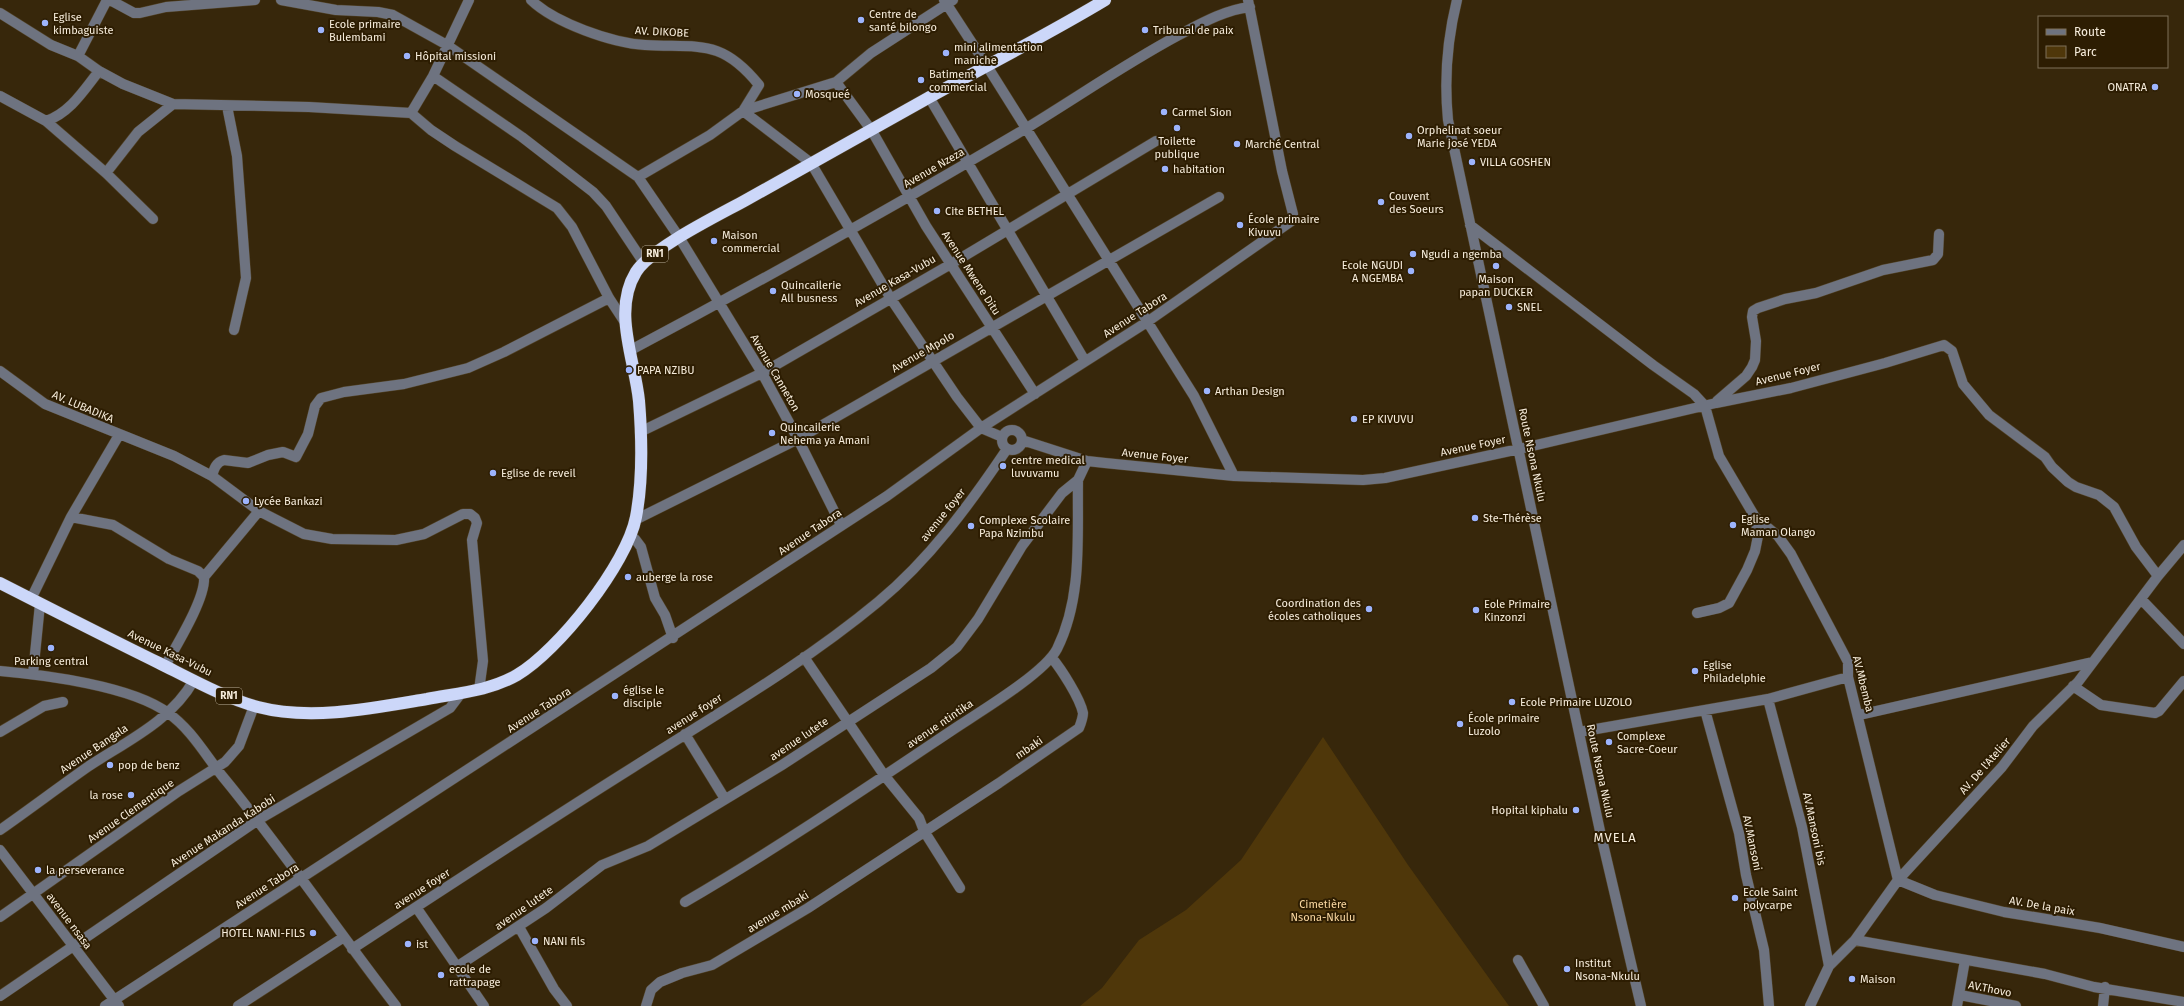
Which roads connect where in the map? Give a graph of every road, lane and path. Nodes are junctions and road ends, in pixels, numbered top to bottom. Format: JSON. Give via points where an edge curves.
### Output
{"nodes":[{"id":1,"x":107,"y":0,"type":"edge"},
{"id":2,"x":110,"y":0,"type":"edge"},
{"id":3,"x":254,"y":0,"type":"edge"},
{"id":4,"x":281,"y":0,"type":"edge"},
{"id":5,"x":469,"y":0,"type":"edge"},
{"id":6,"x":530,"y":0,"type":"edge"},
{"id":7,"x":1105,"y":0,"type":"edge"},
{"id":8,"x":1458,"y":0,"type":"edge"},
{"id":9,"x":948,"y":1,"type":"edge"},
{"id":10,"x":1249,"y":4,"type":"edge"},
{"id":11,"x":0,"y":14,"type":"edge"},
{"id":12,"x":447,"y":45,"type":"junction"},
{"id":13,"x":78,"y":56,"type":"junction"},
{"id":14,"x":987,"y":66,"type":"junction"},
{"id":15,"x":99,"y":71,"type":"junction"},
{"id":16,"x":433,"y":76,"type":"junction"},
{"id":17,"x":836,"y":82,"type":"junction"},
{"id":18,"x":0,"y":96,"type":"edge"},
{"id":19,"x":929,"y":98,"type":"junction"},
{"id":20,"x":173,"y":104,"type":"junction"},
{"id":21,"x":227,"y":106,"type":"junction"},
{"id":22,"x":743,"y":111,"type":"junction"},
{"id":23,"x":411,"y":113,"type":"junction"},
{"id":24,"x":46,"y":121,"type":"junction"},
{"id":25,"x":1026,"y":128,"type":"junction"},
{"id":26,"x":872,"y":131,"type":"junction"},
{"id":27,"x":1156,"y":141,"type":"dead end"},
{"id":28,"x":811,"y":163,"type":"junction"},
{"id":29,"x":966,"y":163,"type":"junction"},
{"id":30,"x":106,"y":173,"type":"junction"},
{"id":31,"x":638,"y":177,"type":"junction"},
{"id":32,"x":1068,"y":195,"type":"junction"},
{"id":33,"x":909,"y":196,"type":"junction"},
{"id":34,"x":1219,"y":197,"type":"dead end"},
{"id":35,"x":153,"y":219,"type":"dead end"},
{"id":36,"x":1470,"y":225,"type":"junction"},
{"id":37,"x":849,"y":230,"type":"junction"},
{"id":38,"x":1007,"y":231,"type":"junction"},
{"id":39,"x":1939,"y":234,"type":"dead end"},
{"id":40,"x":680,"y":237,"type":"junction"},
{"id":41,"x":1108,"y":260,"type":"junction"},
{"id":42,"x":644,"y":262,"type":"junction"},
{"id":43,"x":951,"y":264,"type":"junction"},
{"id":44,"x":1045,"y":295,"type":"junction"},
{"id":45,"x":609,"y":298,"type":"junction"},
{"id":46,"x":891,"y":299,"type":"junction"},
{"id":47,"x":720,"y":303,"type":"junction"},
{"id":48,"x":1147,"y":322,"type":"junction"},
{"id":49,"x":626,"y":324,"type":"junction"},
{"id":50,"x":991,"y":326,"type":"junction"},
{"id":51,"x":234,"y":330,"type":"dead end"},
{"id":52,"x":629,"y":350,"type":"junction"},
{"id":53,"x":932,"y":361,"type":"junction"},
{"id":54,"x":1085,"y":361,"type":"junction"},
{"id":55,"x":0,"y":371,"type":"edge"},
{"id":56,"x":762,"y":373,"type":"junction"},
{"id":57,"x":1035,"y":394,"type":"junction"},
{"id":58,"x":1716,"y":402,"type":"junction"},
{"id":59,"x":1705,"y":406,"type":"junction"},
{"id":60,"x":981,"y":428,"type":"junction"},
{"id":61,"x":640,"y":432,"type":"junction"},
{"id":62,"x":119,"y":435,"type":"junction"},
{"id":63,"x":1002,"y":437,"type":"junction"},
{"id":64,"x":798,"y":439,"type":"junction"},
{"id":65,"x":1022,"y":440,"type":"junction"},
{"id":66,"x":1007,"y":449,"type":"junction"},
{"id":67,"x":1519,"y":449,"type":"junction"},
{"id":68,"x":1087,"y":461,"type":"junction"},
{"id":69,"x":212,"y":476,"type":"junction"},
{"id":70,"x":1234,"y":476,"type":"junction"},
{"id":71,"x":1078,"y":480,"type":"junction"},
{"id":72,"x":259,"y":511,"type":"junction"},
{"id":73,"x":71,"y":517,"type":"junction"},
{"id":74,"x":1755,"y":517,"type":"junction"},
{"id":75,"x":635,"y":520,"type":"junction"},
{"id":76,"x":841,"y":525,"type":"junction"},
{"id":77,"x":630,"y":538,"type":"junction"},
{"id":78,"x":2184,"y":545,"type":"edge"},
{"id":79,"x":2158,"y":576,"type":"junction"},
{"id":80,"x":204,"y":577,"type":"junction"},
{"id":81,"x":0,"y":583,"type":"edge"},
{"id":82,"x":2141,"y":599,"type":"junction"},
{"id":83,"x":35,"y":601,"type":"junction"},
{"id":84,"x":1697,"y":613,"type":"dead end"},
{"id":85,"x":673,"y":638,"type":"junction"},
{"id":86,"x":2184,"y":644,"type":"edge"},
{"id":87,"x":804,"y":657,"type":"junction"},
{"id":88,"x":1052,"y":658,"type":"junction"},
{"id":89,"x":2093,"y":662,"type":"junction"},
{"id":90,"x":165,"y":666,"type":"junction"},
{"id":91,"x":0,"y":671,"type":"edge"},
{"id":92,"x":33,"y":674,"type":"junction"},
{"id":93,"x":1848,"y":676,"type":"junction"},
{"id":94,"x":194,"y":680,"type":"junction"},
{"id":95,"x":2184,"y":681,"type":"edge"},
{"id":96,"x":2073,"y":686,"type":"junction"},
{"id":97,"x":479,"y":690,"type":"junction"},
{"id":98,"x":462,"y":692,"type":"junction"},
{"id":99,"x":1768,"y":699,"type":"junction"},
{"id":100,"x":63,"y":702,"type":"dead end"},
{"id":101,"x":254,"y":706,"type":"junction"},
{"id":102,"x":1705,"y":710,"type":"junction"},
{"id":103,"x":169,"y":713,"type":"junction"},
{"id":104,"x":1859,"y":715,"type":"junction"},
{"id":105,"x":846,"y":721,"type":"junction"},
{"id":106,"x":0,"y":732,"type":"edge"},
{"id":107,"x":1579,"y":732,"type":"junction"},
{"id":108,"x":685,"y":734,"type":"junction"},
{"id":109,"x":216,"y":768,"type":"junction"},
{"id":110,"x":884,"y":775,"type":"junction"},
{"id":111,"x":726,"y":799,"type":"junction"},
{"id":112,"x":258,"y":820,"type":"junction"},
{"id":113,"x":0,"y":830,"type":"edge"},
{"id":114,"x":924,"y":831,"type":"junction"},
{"id":115,"x":0,"y":850,"type":"edge"},
{"id":116,"x":301,"y":878,"type":"junction"},
{"id":117,"x":1898,"y":880,"type":"junction"},
{"id":118,"x":960,"y":888,"type":"dead end"},
{"id":119,"x":34,"y":894,"type":"junction"},
{"id":120,"x":685,"y":902,"type":"dead end"},
{"id":121,"x":416,"y":907,"type":"junction"},
{"id":122,"x":0,"y":917,"type":"edge"},
{"id":123,"x":519,"y":927,"type":"junction"},
{"id":124,"x":344,"y":937,"type":"junction"},
{"id":125,"x":1855,"y":940,"type":"junction"},
{"id":126,"x":74,"y":946,"type":"junction"},
{"id":127,"x":2184,"y":947,"type":"edge"},
{"id":128,"x":352,"y":949,"type":"junction"},
{"id":129,"x":1518,"y":960,"type":"dead end"},
{"id":130,"x":1965,"y":960,"type":"junction"},
{"id":131,"x":458,"y":966,"type":"junction"},
{"id":132,"x":1829,"y":966,"type":"junction"},
{"id":133,"x":2105,"y":987,"type":"junction"},
{"id":134,"x":1960,"y":995,"type":"junction"},
{"id":135,"x":0,"y":996,"type":"edge"},
{"id":136,"x":2184,"y":1002,"type":"edge"},
{"id":137,"x":117,"y":1003,"type":"edge"},
{"id":138,"x":105,"y":1006,"type":"edge"},
{"id":139,"x":238,"y":1006,"type":"edge"},
{"id":140,"x":396,"y":1006,"type":"edge"},
{"id":141,"x":484,"y":1006,"type":"edge"},
{"id":142,"x":567,"y":1006,"type":"edge"},
{"id":143,"x":646,"y":1006,"type":"edge"},
{"id":144,"x":1544,"y":1006,"type":"edge"},
{"id":145,"x":1641,"y":1006,"type":"edge"},
{"id":146,"x":1769,"y":1006,"type":"edge"},
{"id":147,"x":1810,"y":1006,"type":"edge"},
{"id":148,"x":1957,"y":1006,"type":"edge"},
{"id":149,"x":2016,"y":1006,"type":"edge"},
{"id":150,"x":2104,"y":1006,"type":"edge"}],
"edges":[{"from":1,"to":13,"type":"street"},
{"from":2,"to":3,"type":"street","via":[[134,13],[140,13],[166,7]]},
{"from":4,"to":12,"type":"street","via":[[336,10],[386,12]]},
{"from":5,"to":12,"type":"street"},
{"from":6,"to":22,"type":"street","name":"AV. DIKOBE","via":[[592,34],[611,40],[644,45],[675,44],[728,55],[748,70],[759,85]]},
{"from":7,"to":14,"type":"highway","number":"RN1"},
{"from":8,"to":36,"type":"street","name":"Route Nsona Nkulu","via":[[1446,62],[1446,95],[1448,120]]},
{"from":9,"to":14,"type":"street"},
{"from":9,"to":17,"type":"street","via":[[871,53]]},
{"from":10,"to":25,"type":"street","name":"Avenue Nzeza","via":[[1222,14],[1154,49]]},
{"from":10,"to":48,"type":"street","name":"Avenue Tabora","via":[[1282,170],[1294,214],[1290,222]]},
{"from":11,"to":13,"type":"street","via":[[51,44]]},
{"from":12,"to":16,"type":"street"},
{"from":12,"to":31,"type":"street"},
{"from":13,"to":15,"type":"street"},
{"from":14,"to":19,"type":"highway","number":"RN1"},
{"from":14,"to":25,"type":"street"},
{"from":15,"to":20,"type":"street","via":[[123,84]]},
{"from":15,"to":24,"type":"street","via":[[75,101],[58,117]]},
{"from":16,"to":23,"type":"street"},
{"from":16,"to":42,"type":"street","via":[[522,136],[593,192],[606,206]]},
{"from":17,"to":22,"type":"street"},
{"from":17,"to":26,"type":"street","name":"Avenue Mwene Ditu"},
{"from":18,"to":24,"type":"street"},
{"from":19,"to":26,"type":"highway","number":"RN1"},
{"from":19,"to":29,"type":"street"},
{"from":20,"to":21,"type":"street"},
{"from":20,"to":30,"type":"street","via":[[138,132]]},
{"from":21,"to":23,"type":"street","via":[[308,107]]},
{"from":21,"to":51,"type":"street","via":[[238,156],[246,278]]},
{"from":22,"to":28,"type":"street"},
{"from":22,"to":31,"type":"street","via":[[710,136]]},
{"from":23,"to":45,"type":"street","via":[[454,146],[557,208],[572,227]]},
{"from":24,"to":30,"type":"street"},
{"from":25,"to":29,"type":"street","name":"Avenue Nzeza"},
{"from":25,"to":32,"type":"street"},
{"from":26,"to":28,"type":"highway","number":"RN1"},
{"from":26,"to":33,"type":"street","name":"Avenue Mwene Ditu"},
{"from":27,"to":32,"type":"street","name":"Avenue Kasa-Vubu"},
{"from":28,"to":37,"type":"street"},
{"from":28,"to":40,"type":"highway","number":"RN1"},
{"from":29,"to":33,"type":"street","name":"Avenue Nzeza"},
{"from":29,"to":38,"type":"street"},
{"from":30,"to":35,"type":"street"},
{"from":31,"to":40,"type":"street","name":"Avenue Canneton"},
{"from":32,"to":38,"type":"street","name":"Avenue Kasa-Vubu"},
{"from":32,"to":41,"type":"street"},
{"from":33,"to":37,"type":"street","name":"Avenue Nzeza"},
{"from":33,"to":43,"type":"street","name":"Avenue Mwene Ditu"},
{"from":34,"to":41,"type":"street","name":"Avenue Mpolo"},
{"from":36,"to":59,"type":"street","via":[[1652,365],[1694,394]]},
{"from":36,"to":67,"type":"street","name":"Route Nsona Nkulu"},
{"from":37,"to":46,"type":"street"},
{"from":37,"to":47,"type":"street","name":"Avenue Nzeza"},
{"from":38,"to":43,"type":"street","name":"Avenue Kasa-Vubu"},
{"from":38,"to":44,"type":"street"},
{"from":39,"to":58,"type":"street","via":[[1938,254],[1933,260],[1883,270],[1754,311],[1752,317],[1756,341],[1755,360],[1746,376]]},
{"from":40,"to":42,"type":"highway","number":"RN1"},
{"from":40,"to":47,"type":"street","name":"Avenue Canneton"},
{"from":41,"to":44,"type":"street","name":"Avenue Mpolo"},
{"from":41,"to":48,"type":"street"},
{"from":42,"to":49,"type":"highway","number":"RN1","via":[[636,271],[629,286]]},
{"from":43,"to":46,"type":"street","name":"Avenue Kasa-Vubu"},
{"from":43,"to":50,"type":"street","name":"Avenue Mwene Ditu"},
{"from":44,"to":50,"type":"street","name":"Avenue Mpolo"},
{"from":44,"to":54,"type":"street"},
{"from":45,"to":49,"type":"street"},
{"from":45,"to":69,"type":"street","via":[[468,368],[404,384],[344,392],[321,398],[315,406],[308,434],[296,457],[283,452],[248,463],[224,460],[216,466]]},
{"from":46,"to":53,"type":"street"},
{"from":46,"to":56,"type":"street","name":"Avenue Kasa-Vubu"},
{"from":47,"to":52,"type":"street","name":"Avenue Nzeza"},
{"from":47,"to":56,"type":"street","name":"Avenue Canneton"},
{"from":48,"to":54,"type":"street","name":"Avenue Tabora"},
{"from":48,"to":70,"type":"street","via":[[1194,396]]},
{"from":49,"to":52,"type":"highway","number":"RN1"},
{"from":50,"to":53,"type":"street","name":"Avenue Mpolo"},
{"from":50,"to":57,"type":"street","name":"Avenue Mwene Ditu"},
{"from":52,"to":61,"type":"highway","number":"RN1","via":[[638,397]]},
{"from":53,"to":60,"type":"street"},
{"from":53,"to":64,"type":"street","name":"Avenue Mpolo"},
{"from":54,"to":57,"type":"street","name":"Avenue Tabora"},
{"from":55,"to":62,"type":"street","name":"AV. LUBADIKA","via":[[45,404]]},
{"from":56,"to":61,"type":"street","name":"Avenue Kasa-Vubu"},
{"from":56,"to":64,"type":"street","name":"Avenue Canneton"},
{"from":57,"to":60,"type":"street","name":"Avenue Tabora"},
{"from":58,"to":59,"type":"street","name":"Avenue Foyer"},
{"from":58,"to":79,"type":"street","name":"Avenue Foyer","via":[[1791,388],[1944,345],[1952,351],[1963,384],[1989,415],[2045,457],[2068,482],[2099,495],[2114,507],[2136,547]]},
{"from":59,"to":67,"type":"street","name":"Avenue Foyer"},
{"from":59,"to":74,"type":"street","via":[[1719,456]]},
{"from":60,"to":63,"type":"street"},
{"from":60,"to":76,"type":"street","name":"Avenue Tabora","via":[[887,496]]},
{"from":61,"to":75,"type":"highway","number":"RN1"},
{"from":62,"to":69,"type":"street","name":"AV. LUBADIKA","via":[[174,456]]},
{"from":62,"to":73,"type":"street"},
{"from":63,"to":65,"type":"street","via":[[1013,430]]},
{"from":63,"to":66,"type":"street","via":[[1002,444]]},
{"from":64,"to":75,"type":"street","name":"Avenue Mpolo"},
{"from":64,"to":76,"type":"street","name":"Avenue Canneton"},
{"from":65,"to":66,"type":"street","via":[[1017,449]]},
{"from":65,"to":68,"type":"street","name":"Avenue Foyer"},
{"from":66,"to":87,"type":"street","name":"avenue foyer","via":[[984,484],[921,561],[879,601]]},
{"from":67,"to":70,"type":"street","name":"Avenue Foyer","via":[[1385,478],[1363,480]]},
{"from":67,"to":107,"type":"street","name":"Route Nsona Nkulu"},
{"from":68,"to":70,"type":"street","name":"Avenue Foyer"},
{"from":68,"to":71,"type":"street","name":"avenue lutete"},
{"from":69,"to":72,"type":"street","name":"AV. LUBADIKA"},
{"from":71,"to":88,"type":"street","name":"avenue ntintika","via":[[1078,556],[1073,604]]},
{"from":71,"to":105,"type":"street","name":"avenue lutete","via":[[1062,493],[1022,546],[972,629],[957,647],[931,668]]},
{"from":72,"to":80,"type":"street"},
{"from":72,"to":97,"type":"street","name":"AV. LUBADIKA","via":[[304,534],[364,541],[396,540],[424,534],[463,514],[470,514],[475,518],[477,523],[472,540],[483,661]]},
{"from":73,"to":80,"type":"street","via":[[113,525],[169,559],[198,571]]},
{"from":73,"to":83,"type":"street"},
{"from":74,"to":84,"type":"street","via":[[1758,536],[1755,551],[1736,592],[1729,603]]},
{"from":74,"to":93,"type":"street","name":"AV.Mbemba","via":[[1778,536],[1791,554],[1848,662]]},
{"from":75,"to":77,"type":"highway","number":"RN1"},
{"from":76,"to":85,"type":"street","name":"Avenue Tabora"},
{"from":77,"to":85,"type":"street","via":[[635,539],[641,547],[653,593],[665,615]]},
{"from":77,"to":97,"type":"highway","number":"RN1","via":[[613,570],[552,646],[519,674],[500,684]]},
{"from":78,"to":79,"type":"street","name":"AV. De l'Atelier"},
{"from":79,"to":82,"type":"street","name":"AV. De l'Atelier"},
{"from":80,"to":90,"type":"street","via":[[205,584],[193,613]]},
{"from":81,"to":83,"type":"highway","name":"Avenue Kasa-Vubu","number":"RN1"},
{"from":82,"to":86,"type":"street"},
{"from":82,"to":89,"type":"street","name":"AV. De l'Atelier"},
{"from":83,"to":90,"type":"highway","name":"Avenue Kasa-Vubu","number":"RN1"},
{"from":83,"to":92,"type":"street"},
{"from":85,"to":116,"type":"street","name":"Avenue Tabora"},
{"from":87,"to":105,"type":"street"},
{"from":87,"to":108,"type":"street","name":"avenue foyer"},
{"from":88,"to":110,"type":"street","name":"avenue ntintika","via":[[1014,689]]},
{"from":88,"to":114,"type":"street","name":"mbaki","via":[[1080,705],[1082,720],[1079,728]]},
{"from":89,"to":96,"type":"street","name":"AV. De l'Atelier"},
{"from":89,"to":104,"type":"street"},
{"from":90,"to":94,"type":"highway","name":"Avenue Kasa-Vubu","number":"RN1"},
{"from":91,"to":92,"type":"street"},
{"from":92,"to":103,"type":"street","via":[[123,692]]},
{"from":93,"to":99,"type":"street"},
{"from":93,"to":104,"type":"street","name":"AV.Mbemba"},
{"from":94,"to":101,"type":"highway","name":"Avenue Kasa-Vubu","number":"RN1"},
{"from":94,"to":103,"type":"street","name":"Avenue Bangala"},
{"from":95,"to":96,"type":"street","via":[[2159,712],[2155,713],[2101,705]]},
{"from":96,"to":117,"type":"street","name":"AV. De l'Atelier","via":[[2033,726],[2002,767]]},
{"from":97,"to":98,"type":"highway","name":"Avenue Kasa-Vubu","number":"RN1"},
{"from":98,"to":101,"type":"highway","name":"Avenue Kasa-Vubu","number":"RN1","via":[[382,706],[312,714],[282,713]]},
{"from":98,"to":112,"type":"street","name":"Avenue Makanda Kabobi","via":[[450,708]]},
{"from":99,"to":102,"type":"street"},
{"from":99,"to":132,"type":"street","name":"AV.Mansoni bis","via":[[1802,827]]},
{"from":100,"to":106,"type":"street","via":[[44,706]]},
{"from":101,"to":109,"type":"street","name":"Avenue Clementique","via":[[239,746]]},
{"from":102,"to":107,"type":"street"},
{"from":102,"to":146,"type":"street","name":"AV.Mansoni","via":[[1739,833],[1764,950]]},
{"from":103,"to":109,"type":"street"},
{"from":103,"to":113,"type":"street","name":"Avenue Bangala"},
{"from":104,"to":117,"type":"street","name":"AV.Mbemba"},
{"from":105,"to":110,"type":"street"},
{"from":105,"to":111,"type":"street","name":"avenue lutete","via":[[782,765]]},
{"from":107,"to":145,"type":"street","name":"Route Nsona Nkulu"},
{"from":108,"to":111,"type":"street"},
{"from":108,"to":121,"type":"street","name":"avenue foyer"},
{"from":109,"to":112,"type":"street"},
{"from":109,"to":119,"type":"street","name":"Avenue Clementique","via":[[178,791]]},
{"from":110,"to":114,"type":"street","via":[[919,818]]},
{"from":110,"to":120,"type":"street","name":"avenue ntintika","via":[[826,815]]},
{"from":111,"to":123,"type":"street","name":"avenue lutete","via":[[648,846],[602,865]]},
{"from":112,"to":116,"type":"street"},
{"from":112,"to":126,"type":"street","name":"Avenue Makanda Kabobi"},
{"from":114,"to":118,"type":"street"},
{"from":114,"to":143,"type":"street","name":"avenue mbaki","via":[[808,908],[712,965],[660,982],[651,990]]},
{"from":115,"to":119,"type":"street","name":"avenue nsasa"},
{"from":116,"to":124,"type":"street"},
{"from":116,"to":137,"type":"street","name":"Avenue Tabora"},
{"from":117,"to":125,"type":"street","name":"AV. De l'Atelier"},
{"from":117,"to":127,"type":"street","name":"AV. De la paix","via":[[1935,895],[2004,912],[2100,928]]},
{"from":119,"to":122,"type":"street","name":"Avenue Clementique"},
{"from":119,"to":126,"type":"street","name":"avenue nsasa"},
{"from":121,"to":128,"type":"street","name":"avenue foyer"},
{"from":121,"to":131,"type":"street"},
{"from":123,"to":131,"type":"street","name":"avenue lutete"},
{"from":123,"to":142,"type":"street","via":[[554,989]]},
{"from":124,"to":128,"type":"street"},
{"from":124,"to":139,"type":"street"},
{"from":125,"to":130,"type":"street"},
{"from":125,"to":132,"type":"street","name":"AV. De l'Atelier"},
{"from":126,"to":135,"type":"street","name":"Avenue Makanda Kabobi"},
{"from":126,"to":137,"type":"street","name":"avenue nsasa"},
{"from":128,"to":140,"type":"street"},
{"from":129,"to":144,"type":"street"},
{"from":130,"to":133,"type":"street","via":[[2045,974],[2094,987]]},
{"from":130,"to":134,"type":"street"},
{"from":131,"to":141,"type":"street"},
{"from":132,"to":147,"type":"street","name":"AV. De l'Atelier"},
{"from":133,"to":136,"type":"street"},
{"from":133,"to":150,"type":"street"},
{"from":134,"to":148,"type":"street"},
{"from":134,"to":149,"type":"street","name":"AV.Thovo"},
{"from":137,"to":138,"type":"street","name":"Avenue Tabora"}]}
